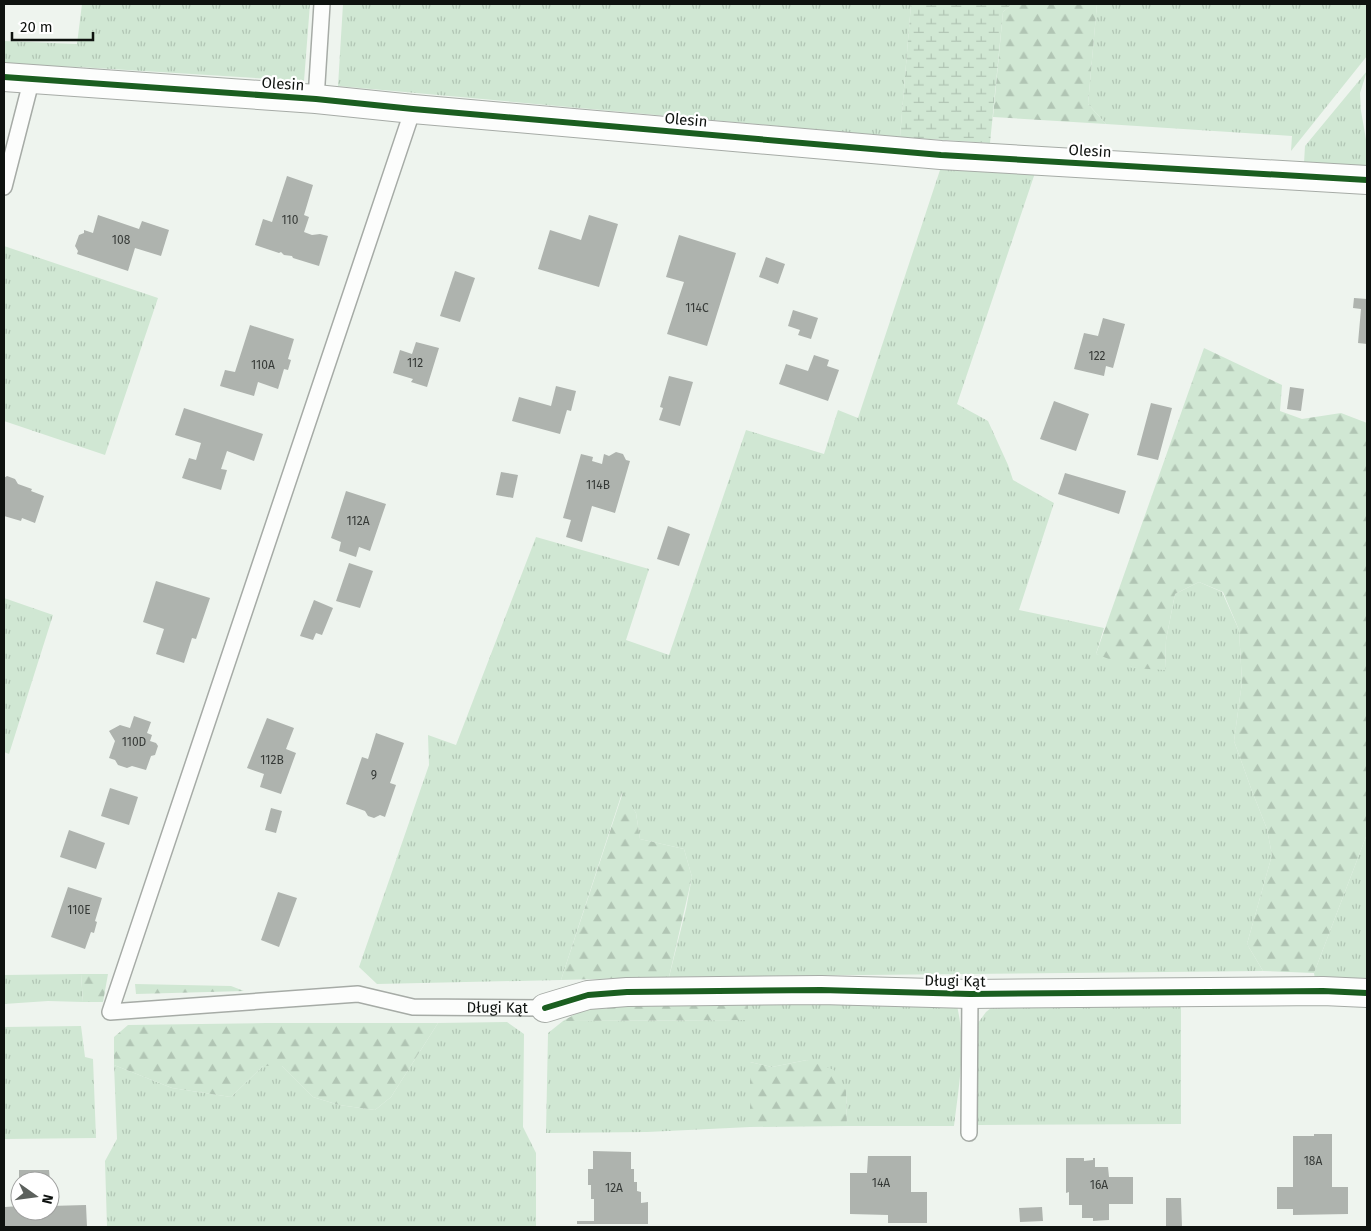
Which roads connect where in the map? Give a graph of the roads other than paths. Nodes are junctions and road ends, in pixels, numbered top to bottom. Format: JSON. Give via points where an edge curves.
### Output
{"nodes":[{"id":1,"x":322,"y":4,"type":"edge"},
{"id":2,"x":4,"y":77,"type":"edge"},
{"id":3,"x":32,"y":78,"type":"junction"},
{"id":4,"x":316,"y":98,"type":"junction"},
{"id":5,"x":413,"y":109,"type":"junction"},
{"id":6,"x":1367,"y":180,"type":"edge"},
{"id":7,"x":4,"y":187,"type":"edge"},
{"id":8,"x":1367,"y":993,"type":"edge"},
{"id":9,"x":970,"y":994,"type":"junction"},
{"id":10,"x":545,"y":1008,"type":"joint"},
{"id":11,"x":969,"y":1133,"type":"dead end"}],
"edges":[{"from":1,"to":4,"type":"lane"},
{"from":2,"to":3,"type":"street","name":"Olesin"},
{"from":3,"to":4,"type":"street","name":"Olesin"},
{"from":3,"to":7,"type":"lane"},
{"from":4,"to":5,"type":"street","name":"Olesin"},
{"from":5,"to":6,"type":"street","name":"Olesin","via":[[941,155]]},
{"from":5,"to":10,"type":"lane","name":"Długi Kąt","via":[[110,1012],[358,994],[413,1007]]},
{"from":8,"to":9,"type":"street","name":"Długi Kąt"},
{"from":9,"to":10,"type":"street","name":"Długi Kąt","via":[[821,990],[627,992],[588,995]]},
{"from":9,"to":11,"type":"lane"}]}
